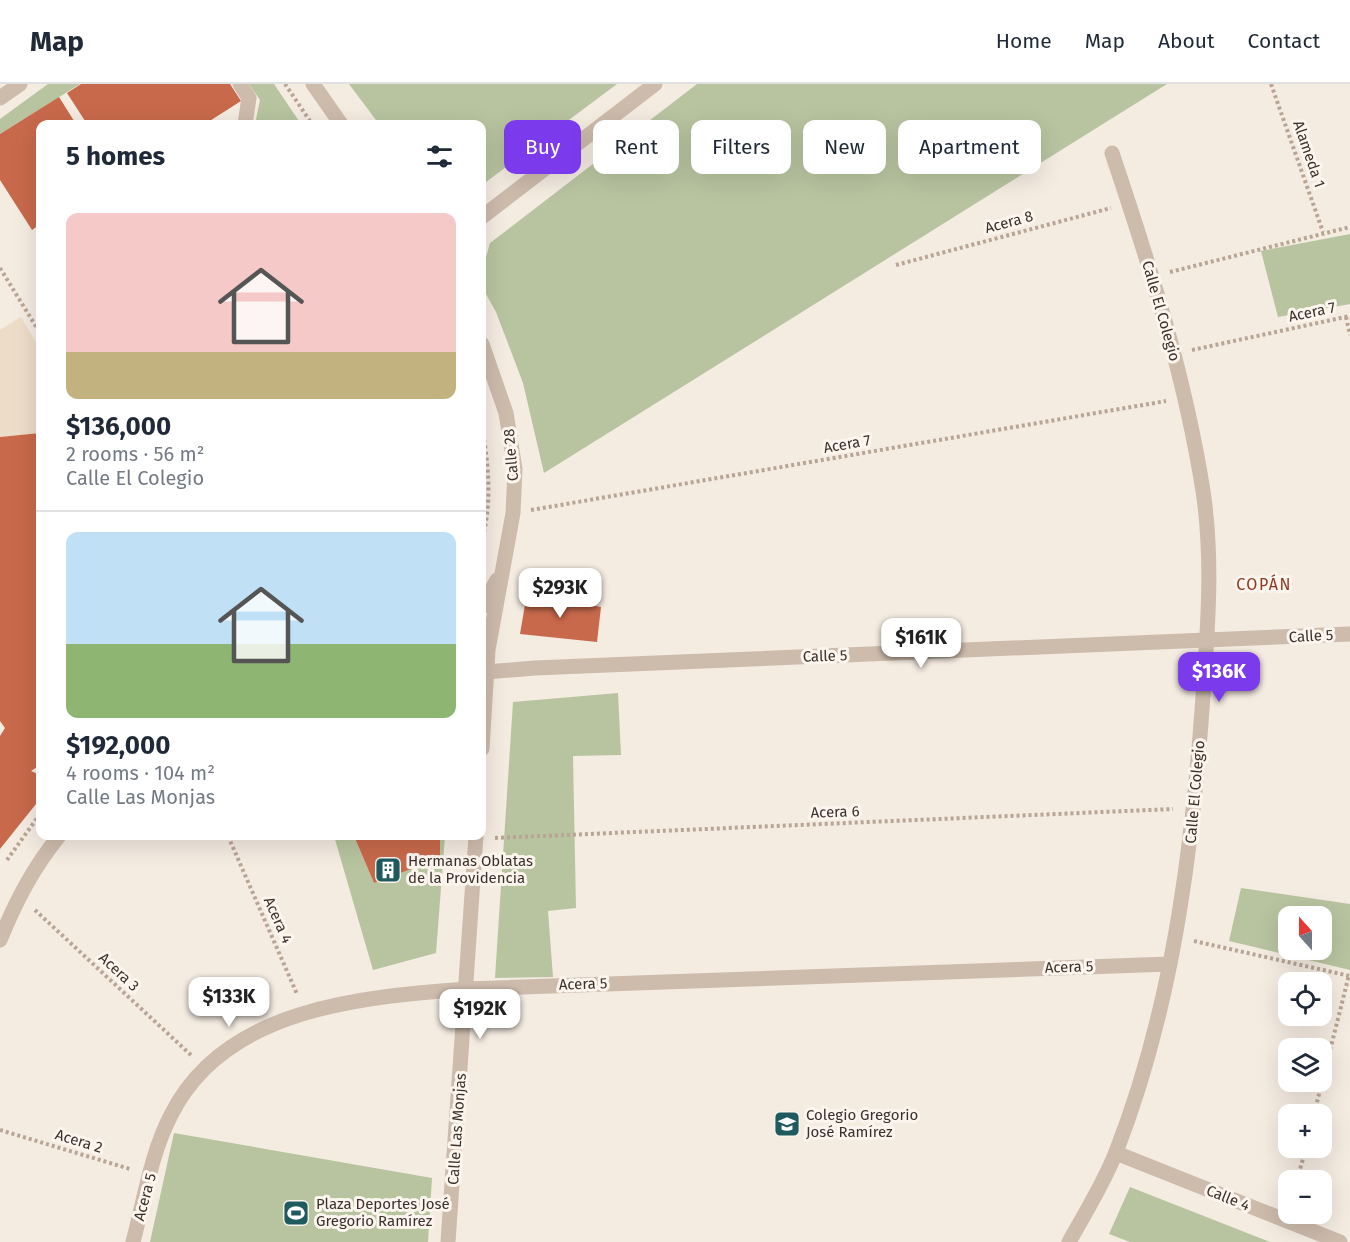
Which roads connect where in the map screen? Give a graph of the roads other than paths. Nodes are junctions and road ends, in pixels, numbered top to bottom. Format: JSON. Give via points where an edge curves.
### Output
{"nodes":[{"id":1,"x":20,"y":84,"type":"edge"},
{"id":2,"x":240,"y":84,"type":"edge"},
{"id":3,"x":313,"y":84,"type":"edge"},
{"id":4,"x":656,"y":84,"type":"edge"},
{"id":5,"x":0,"y":98,"type":"edge"},
{"id":6,"x":246,"y":120,"type":"edge"},
{"id":7,"x":338,"y":120,"type":"edge"},
{"id":8,"x":1112,"y":153,"type":"dead end"},
{"id":9,"x":486,"y":214,"type":"edge"},
{"id":10,"x":486,"y":354,"type":"edge"},
{"id":11,"x":502,"y":570,"type":"junction"},
{"id":12,"x":486,"y":600,"type":"edge"},
{"id":13,"x":1350,"y":634,"type":"edge"},
{"id":14,"x":1207,"y":641,"type":"junction"},
{"id":15,"x":486,"y":662,"type":"edge"},
{"id":16,"x":486,"y":674,"type":"edge"},
{"id":17,"x":56,"y":840,"type":"edge"},
{"id":18,"x":476,"y":840,"type":"edge"},
{"id":19,"x":0,"y":940,"type":"edge"},
{"id":20,"x":1170,"y":964,"type":"junction"},
{"id":21,"x":467,"y":988,"type":"junction"},
{"id":22,"x":1116,"y":1153,"type":"junction"},
{"id":23,"x":133,"y":1242,"type":"edge"},
{"id":24,"x":448,"y":1242,"type":"edge"},
{"id":25,"x":1070,"y":1242,"type":"edge"},
{"id":26,"x":1340,"y":1242,"type":"edge"}],
"edges":[{"from":1,"to":5,"type":"street"},
{"from":2,"to":6,"type":"street","via":[[249,98]]},
{"from":3,"to":7,"type":"street"},
{"from":4,"to":9,"type":"street"},
{"from":8,"to":14,"type":"street","name":"Calle El Colegio","via":[[1173,354],[1203,492],[1209,585]]},
{"from":10,"to":11,"type":"street","name":"Calle 28","via":[[500,389],[515,469],[513,513]]},
{"from":11,"to":12,"type":"street"},
{"from":11,"to":15,"type":"street"},
{"from":13,"to":14,"type":"street","name":"Calle 5"},
{"from":14,"to":16,"type":"street","name":"Calle 5","via":[[535,668]]},
{"from":14,"to":20,"type":"street","name":"Calle El Colegio","via":[[1195,808]]},
{"from":17,"to":19,"type":"street","via":[[19,895]]},
{"from":18,"to":21,"type":"street","name":"Calle Las Monjas"},
{"from":20,"to":21,"type":"street","name":"Acera 5"},
{"from":20,"to":22,"type":"street","name":"Calle El Colegio","via":[[1154,1037]]},
{"from":21,"to":23,"type":"street","name":"Acera 5","via":[[370,998],[306,1013],[234,1044],[204,1067],[170,1116]]},
{"from":21,"to":24,"type":"street","name":"Calle Las Monjas"},
{"from":22,"to":25,"type":"street","name":"Calle El Colegio"},
{"from":22,"to":26,"type":"street","name":"Calle 4"}]}
